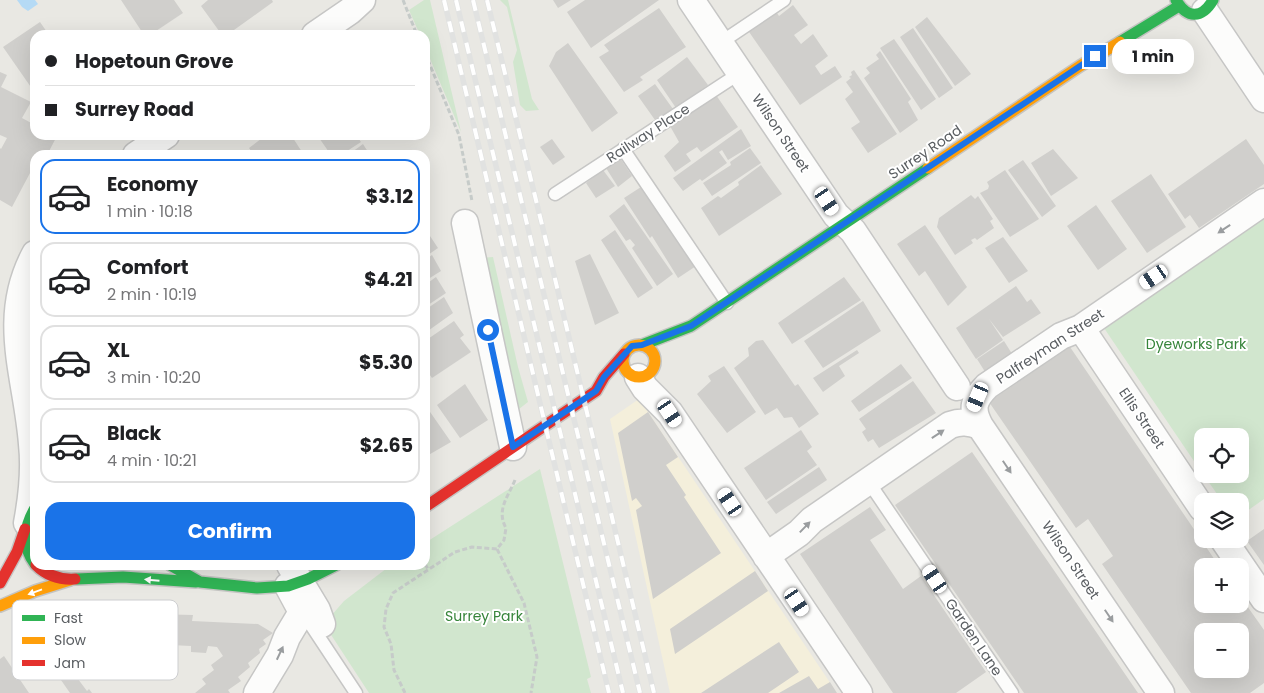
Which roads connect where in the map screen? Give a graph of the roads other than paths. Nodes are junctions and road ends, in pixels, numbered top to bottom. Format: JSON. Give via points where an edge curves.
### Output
{"nodes":[{"id":1,"x":378,"y":0,"type":"edge"},
{"id":2,"x":691,"y":0,"type":"edge"},
{"id":3,"x":784,"y":0,"type":"edge"},
{"id":4,"x":1178,"y":3,"type":"edge"},
{"id":5,"x":356,"y":6,"type":"edge"},
{"id":6,"x":1209,"y":6,"type":"edge"},
{"id":7,"x":322,"y":30,"type":"edge"},
{"id":8,"x":720,"y":43,"type":"junction"},
{"id":9,"x":740,"y":73,"type":"junction"},
{"id":10,"x":1263,"y":95,"type":"edge"},
{"id":11,"x":158,"y":140,"type":"edge"},
{"id":12,"x":624,"y":149,"type":"junction"},
{"id":13,"x":144,"y":150,"type":"edge"},
{"id":14,"x":555,"y":194,"type":"dead end"},
{"id":15,"x":1264,"y":202,"type":"edge"},
{"id":16,"x":465,"y":223,"type":"road end"},
{"id":17,"x":845,"y":223,"type":"junction"},
{"id":18,"x":30,"y":263,"type":"edge"},
{"id":19,"x":727,"y":303,"type":"junction"},
{"id":20,"x":691,"y":326,"type":"junction"},
{"id":21,"x":1081,"y":328,"type":"junction"},
{"id":22,"x":674,"y":346,"type":"dead end"},
{"id":23,"x":624,"y":354,"type":"junction"},
{"id":24,"x":640,"y":370,"type":"junction"},
{"id":25,"x":19,"y":384,"type":"edge"},
{"id":26,"x":957,"y":387,"type":"dead end"},
{"id":27,"x":596,"y":391,"type":"junction"},
{"id":28,"x":30,"y":424,"type":"edge"},
{"id":29,"x":980,"y":426,"type":"junction"},
{"id":30,"x":513,"y":447,"type":"junction"},
{"id":31,"x":868,"y":482,"type":"junction"},
{"id":32,"x":1194,"y":496,"type":"edge"},
{"id":33,"x":430,"y":504,"type":"edge"},
{"id":34,"x":29,"y":520,"type":"edge"},
{"id":35,"x":1229,"y":548,"type":"edge"},
{"id":36,"x":766,"y":556,"type":"junction"},
{"id":37,"x":30,"y":557,"type":"edge"},
{"id":38,"x":41,"y":570,"type":"edge"},
{"id":39,"x":95,"y":570,"type":"edge"},
{"id":40,"x":179,"y":570,"type":"edge"},
{"id":41,"x":318,"y":570,"type":"edge"},
{"id":42,"x":293,"y":577,"type":"edge"},
{"id":43,"x":74,"y":579,"type":"junction"},
{"id":44,"x":200,"y":582,"type":"junction"},
{"id":45,"x":0,"y":584,"type":"edge"},
{"id":46,"x":1264,"y":599,"type":"edge"},
{"id":47,"x":15,"y":600,"type":"edge"},
{"id":48,"x":12,"y":601,"type":"edge"},
{"id":49,"x":0,"y":606,"type":"edge"},
{"id":50,"x":312,"y":618,"type":"junction"},
{"id":51,"x":257,"y":693,"type":"edge"},
{"id":52,"x":356,"y":693,"type":"edge"},
{"id":53,"x":859,"y":693,"type":"edge"},
{"id":54,"x":1012,"y":693,"type":"edge"},
{"id":55,"x":1161,"y":693,"type":"edge"}],
"edges":[{"from":1,"to":5,"type":"street"},
{"from":2,"to":8,"type":"street","name":"Wilson Street"},
{"from":3,"to":8,"type":"lane"},
{"from":4,"to":6,"type":"street","via":[[1188,13],[1200,14]]},
{"from":4,"to":17,"type":"street","name":"Surrey Road"},
{"from":5,"to":7,"type":"street"},
{"from":6,"to":10,"type":"street"},
{"from":8,"to":9,"type":"street","name":"Wilson Street"},
{"from":9,"to":12,"type":"lane","name":"Railway Place"},
{"from":9,"to":17,"type":"street","name":"Wilson Street","via":[[836,215]]},
{"from":11,"to":13,"type":"street"},
{"from":12,"to":14,"type":"lane","name":"Railway Place"},
{"from":12,"to":19,"type":"lane"},
{"from":15,"to":21,"type":"street","name":"Palfreyman Street","one_way":true},
{"from":16,"to":30,"type":"street"},
{"from":17,"to":19,"type":"street","name":"Surrey Road"},
{"from":17,"to":26,"type":"street","name":"Wilson Street"},
{"from":18,"to":25,"type":"street","via":[[16,320]]},
{"from":19,"to":20,"type":"street","name":"Surrey Road"},
{"from":20,"to":22,"type":"street","name":"Surrey Road"},
{"from":20,"to":24,"type":"street","name":"Surrey Road"},
{"from":21,"to":29,"type":"street","name":"Palfreyman Street","via":[[1061,336],[980,393],[974,406],[974,415]]},
{"from":21,"to":32,"type":"street","name":"Ellis Street"},
{"from":23,"to":24,"type":"street","via":[[626,371]]},
{"from":23,"to":24,"type":"street","via":[[632,346]]},
{"from":23,"to":27,"type":"street"},
{"from":24,"to":27,"type":"street","name":"Surrey Road"},
{"from":24,"to":36,"type":"street","via":[[663,387],[670,413]]},
{"from":25,"to":28,"type":"street"},
{"from":27,"to":30,"type":"street"},
{"from":31,"to":29,"type":"street","one_way":true,"via":[[950,425],[969,422]]},
{"from":29,"to":55,"type":"street","name":"Wilson Street","one_way":true},
{"from":30,"to":33,"type":"street"},
{"from":36,"to":31,"type":"street","one_way":true},
{"from":31,"to":54,"type":"lane","name":"Garden Lane"},
{"from":34,"to":37,"type":"street","via":[[26,546]]},
{"from":34,"to":45,"type":"street"},
{"from":35,"to":46,"type":"street"},
{"from":36,"to":53,"type":"street"},
{"from":38,"to":43,"type":"street","via":[[53,577]]},
{"from":39,"to":43,"type":"street"},
{"from":40,"to":44,"type":"street"},
{"from":41,"to":42,"type":"street"},
{"from":42,"to":44,"type":"street","via":[[268,588]]},
{"from":42,"to":50,"type":"street","via":[[316,610]]},
{"from":44,"to":43,"type":"street","one_way":true,"via":[[123,577]]},
{"from":43,"to":47,"type":"street","one_way":true},
{"from":48,"to":49,"type":"street","one_way":true},
{"from":51,"to":50,"type":"street","one_way":true,"via":[[287,637]]},
{"from":50,"to":52,"type":"lane"}]}
